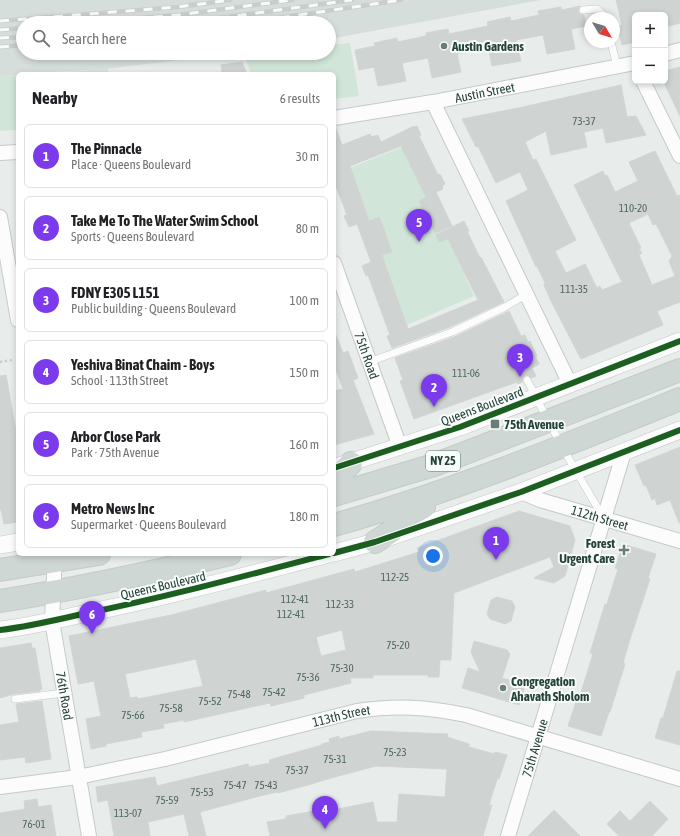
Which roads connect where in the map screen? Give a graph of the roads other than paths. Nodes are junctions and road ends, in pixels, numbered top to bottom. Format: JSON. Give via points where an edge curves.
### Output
{"nodes":[{"id":1,"x":583,"y":10,"type":"dead end"},
{"id":2,"x":600,"y":12,"type":"edge"},
{"id":3,"x":612,"y":48,"type":"edge"},
{"id":4,"x":680,"y":50,"type":"edge"},
{"id":5,"x":668,"y":53,"type":"edge"},
{"id":6,"x":632,"y":64,"type":"edge"},
{"id":7,"x":617,"y":66,"type":"junction"},
{"id":8,"x":644,"y":84,"type":"edge"},
{"id":9,"x":433,"y":102,"type":"junction"},
{"id":10,"x":336,"y":118,"type":"edge"},
{"id":11,"x":16,"y":152,"type":"edge"},
{"id":12,"x":0,"y":153,"type":"edge"},
{"id":13,"x":680,"y":156,"type":"edge"},
{"id":14,"x":0,"y":218,"type":"edge"},
{"id":15,"x":336,"y":269,"type":"edge"},
{"id":16,"x":527,"y":294,"type":"junction"},
{"id":17,"x":16,"y":309,"type":"edge"},
{"id":18,"x":680,"y":341,"type":"edge"},
{"id":19,"x":369,"y":362,"type":"junction"},
{"id":20,"x":680,"y":370,"type":"edge"},
{"id":21,"x":528,"y":380,"type":"dead end"},
{"id":22,"x":570,"y":384,"type":"junction"},
{"id":23,"x":537,"y":397,"type":"junction"},
{"id":24,"x":680,"y":399,"type":"edge"},
{"id":25,"x":549,"y":421,"type":"junction"},
{"id":26,"x":680,"y":430,"type":"edge"},
{"id":27,"x":400,"y":447,"type":"junction"},
{"id":28,"x":562,"y":447,"type":"junction"},
{"id":29,"x":624,"y":452,"type":"junction"},
{"id":30,"x":342,"y":465,"type":"edge"},
{"id":31,"x":575,"y":471,"type":"junction"},
{"id":32,"x":336,"y":478,"type":"edge"},
{"id":33,"x":464,"y":484,"type":"junction"},
{"id":34,"x":521,"y":492,"type":"junction"},
{"id":35,"x":336,"y":494,"type":"edge"},
{"id":36,"x":603,"y":517,"type":"junction"},
{"id":37,"x":336,"y":525,"type":"edge"},
{"id":38,"x":680,"y":540,"type":"edge"},
{"id":39,"x":16,"y":542,"type":"edge"},
{"id":40,"x":375,"y":542,"type":"junction"},
{"id":41,"x":0,"y":545,"type":"edge"},
{"id":42,"x":336,"y":552,"type":"edge"},
{"id":43,"x":76,"y":556,"type":"edge"},
{"id":44,"x":222,"y":556,"type":"edge"},
{"id":45,"x":321,"y":556,"type":"edge"},
{"id":46,"x":54,"y":558,"type":"edge"},
{"id":47,"x":0,"y":570,"type":"edge"},
{"id":48,"x":54,"y":592,"type":"junction"},
{"id":49,"x":0,"y":601,"type":"edge"},
{"id":50,"x":52,"y":621,"type":"junction"},
{"id":51,"x":0,"y":630,"type":"edge"},
{"id":52,"x":64,"y":693,"type":"junction"},
{"id":53,"x":16,"y":699,"type":"dead end"},
{"id":54,"x":538,"y":736,"type":"junction"},
{"id":55,"x":78,"y":777,"type":"junction"},
{"id":56,"x":680,"y":779,"type":"edge"},
{"id":57,"x":0,"y":787,"type":"edge"},
{"id":58,"x":88,"y":836,"type":"edge"},
{"id":59,"x":508,"y":836,"type":"edge"}],
"edges":[{"from":1,"to":2,"type":"lane","via":[[597,9]]},
{"from":3,"to":7,"type":"lane"},
{"from":4,"to":5,"type":"street"},
{"from":6,"to":7,"type":"street","name":"Austin Street"},
{"from":7,"to":9,"type":"street","name":"Austin Street"},
{"from":8,"to":13,"type":"street"},
{"from":9,"to":10,"type":"street","name":"Austin Street"},
{"from":9,"to":16,"type":"street"},
{"from":11,"to":12,"type":"street"},
{"from":14,"to":17,"type":"street"},
{"from":15,"to":19,"type":"street","name":"75th Road"},
{"from":16,"to":19,"type":"lane","via":[[452,332]]},
{"from":16,"to":22,"type":"street"},
{"from":18,"to":22,"type":"street","name":"Queens Boulevard"},
{"from":19,"to":27,"type":"street","name":"75th Road"},
{"from":20,"to":25,"type":"main road","number":"NY 25"},
{"from":21,"to":23,"type":"lane"},
{"from":22,"to":23,"type":"street","name":"Queens Boulevard"},
{"from":23,"to":25,"type":"lane"},
{"from":23,"to":27,"type":"street","name":"Queens Boulevard"},
{"from":24,"to":28,"type":"main road","number":"NY 25"},
{"from":25,"to":28,"type":"lane"},
{"from":25,"to":35,"type":"main road","number":"NY 25","via":[[434,465]]},
{"from":26,"to":29,"type":"street"},
{"from":27,"to":30,"type":"street","name":"Queens Boulevard"},
{"from":28,"to":31,"type":"lane"},
{"from":28,"to":33,"type":"main road","number":"NY 25"},
{"from":29,"to":31,"type":"street"},
{"from":29,"to":36,"type":"street","name":"75th Avenue"},
{"from":30,"to":32,"type":"main road"},
{"from":31,"to":34,"type":"street"},
{"from":31,"to":36,"type":"lane"},
{"from":33,"to":37,"type":"main road","number":"NY 25"},
{"from":33,"to":40,"type":"main road","via":[[397,522],[392,531]]},
{"from":34,"to":36,"type":"street","name":"112th Street","via":[[540,500]]},
{"from":34,"to":40,"type":"street"},
{"from":36,"to":38,"type":"street","name":"112th Street"},
{"from":36,"to":54,"type":"street","name":"75th Avenue"},
{"from":39,"to":41,"type":"street"},
{"from":40,"to":42,"type":"street"},
{"from":43,"to":46,"type":"main road"},
{"from":44,"to":48,"type":"main road","name":"Queens Boulevard"},
{"from":45,"to":50,"type":"street","name":"Queens Boulevard","via":[[200,588]]},
{"from":46,"to":47,"type":"main road"},
{"from":46,"to":48,"type":"street","name":"76th Road"},
{"from":48,"to":49,"type":"main road","name":"Queens Boulevard"},
{"from":48,"to":50,"type":"street","name":"76th Road"},
{"from":50,"to":51,"type":"street","name":"Queens Boulevard"},
{"from":50,"to":52,"type":"street","name":"76th Road"},
{"from":52,"to":53,"type":"lane"},
{"from":52,"to":55,"type":"street","name":"76th Road"},
{"from":54,"to":55,"type":"street","name":"113th Street","via":[[445,711],[383,707]]},
{"from":54,"to":56,"type":"street","name":"113th Street"},
{"from":54,"to":59,"type":"street","name":"75th Avenue"},
{"from":55,"to":57,"type":"street","name":"113th Street"},
{"from":55,"to":58,"type":"street","name":"76th Road"}]}
